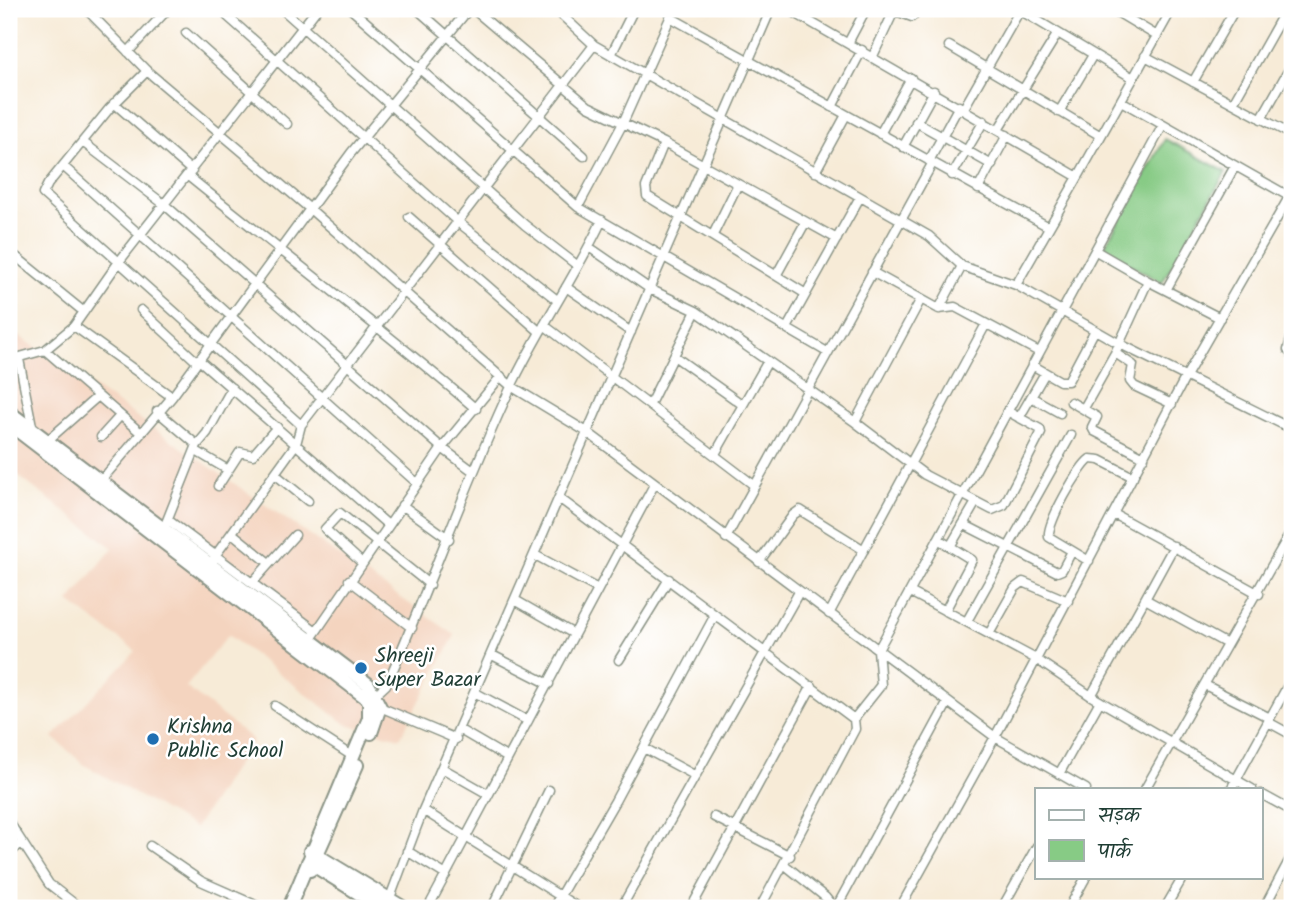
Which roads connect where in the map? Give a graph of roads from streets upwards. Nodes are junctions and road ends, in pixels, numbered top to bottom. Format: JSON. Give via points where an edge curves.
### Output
{"nodes":[{"id":1,"x":86,"y":9,"type":"edge"},
{"id":2,"x":168,"y":9,"type":"edge"},
{"id":3,"x":282,"y":9,"type":"edge"},
{"id":4,"x":317,"y":9,"type":"edge"},
{"id":5,"x":351,"y":9,"type":"edge"},
{"id":6,"x":417,"y":9,"type":"edge"},
{"id":7,"x":471,"y":9,"type":"edge"},
{"id":8,"x":555,"y":9,"type":"edge"},
{"id":9,"x":634,"y":9,"type":"edge"},
{"id":10,"x":771,"y":9,"type":"edge"},
{"id":11,"x":788,"y":9,"type":"edge"},
{"id":12,"x":866,"y":9,"type":"edge"},
{"id":13,"x":919,"y":9,"type":"edge"},
{"id":14,"x":939,"y":9,"type":"edge"},
{"id":15,"x":949,"y":9,"type":"edge"},
{"id":16,"x":1112,"y":9,"type":"edge"},
{"id":17,"x":1172,"y":9,"type":"edge"},
{"id":18,"x":1235,"y":9,"type":"edge"},
{"id":19,"x":1286,"y":9,"type":"edge"},
{"id":20,"x":892,"y":10,"type":"edge"},
{"id":21,"x":1019,"y":10,"type":"edge"},
{"id":22,"x":672,"y":13,"type":"edge"},
{"id":23,"x":227,"y":16,"type":"dead end"},
{"id":24,"x":302,"y":27,"type":"junction"},
{"id":25,"x":186,"y":33,"type":"dead end"},
{"id":26,"x":1058,"y":33,"type":"junction"},
{"id":27,"x":446,"y":36,"type":"junction"},
{"id":28,"x":1157,"y":36,"type":"junction"},
{"id":29,"x":848,"y":43,"type":"junction"},
{"id":30,"x":594,"y":45,"type":"junction"},
{"id":31,"x":949,"y":46,"type":"dead end"},
{"id":32,"x":862,"y":50,"type":"junction"},
{"id":33,"x":128,"y":52,"type":"junction"},
{"id":34,"x":611,"y":55,"type":"junction"},
{"id":35,"x":1093,"y":55,"type":"junction"},
{"id":36,"x":873,"y":56,"type":"junction"},
{"id":37,"x":1145,"y":57,"type":"junction"},
{"id":38,"x":277,"y":61,"type":"junction"},
{"id":39,"x":750,"y":61,"type":"junction"},
{"id":40,"x":1292,"y":64,"type":"edge"},
{"id":41,"x":986,"y":69,"type":"junction"},
{"id":42,"x":420,"y":70,"type":"junction"},
{"id":43,"x":147,"y":71,"type":"junction"},
{"id":44,"x":643,"y":74,"type":"junction"},
{"id":45,"x":911,"y":78,"type":"junction"},
{"id":46,"x":1133,"y":78,"type":"junction"},
{"id":47,"x":1193,"y":82,"type":"junction"},
{"id":48,"x":563,"y":85,"type":"junction"},
{"id":49,"x":1021,"y":90,"type":"junction"},
{"id":50,"x":934,"y":91,"type":"junction"},
{"id":51,"x":251,"y":93,"type":"junction"},
{"id":52,"x":1121,"y":101,"type":"junction"},
{"id":53,"x":114,"y":103,"type":"junction"},
{"id":54,"x":1233,"y":103,"type":"junction"},
{"id":55,"x":391,"y":106,"type":"junction"},
{"id":56,"x":832,"y":107,"type":"junction"},
{"id":57,"x":961,"y":107,"type":"junction"},
{"id":58,"x":1059,"y":112,"type":"junction"},
{"id":59,"x":846,"y":115,"type":"junction"},
{"id":60,"x":539,"y":116,"type":"junction"},
{"id":61,"x":1261,"y":118,"type":"junction"},
{"id":62,"x":724,"y":121,"type":"junction"},
{"id":63,"x":984,"y":121,"type":"junction"},
{"id":64,"x":916,"y":122,"type":"junction"},
{"id":65,"x":287,"y":124,"type":"dead end"},
{"id":66,"x":622,"y":125,"type":"junction"},
{"id":67,"x":1164,"y":125,"type":"junction"},
{"id":68,"x":998,"y":130,"type":"junction"},
{"id":69,"x":220,"y":134,"type":"junction"},
{"id":70,"x":880,"y":134,"type":"junction"},
{"id":71,"x":1007,"y":135,"type":"junction"},
{"id":72,"x":1292,"y":135,"type":"edge"},
{"id":73,"x":942,"y":136,"type":"junction"},
{"id":74,"x":1101,"y":136,"type":"junction"},
{"id":75,"x":364,"y":139,"type":"junction"},
{"id":76,"x":84,"y":143,"type":"junction"},
{"id":77,"x":664,"y":143,"type":"junction"},
{"id":78,"x":902,"y":146,"type":"junction"},
{"id":79,"x":966,"y":150,"type":"junction"},
{"id":80,"x":512,"y":151,"type":"junction"},
{"id":81,"x":584,"y":156,"type":"dead end"},
{"id":82,"x":930,"y":162,"type":"junction"},
{"id":83,"x":992,"y":165,"type":"junction"},
{"id":84,"x":62,"y":166,"type":"junction"},
{"id":85,"x":704,"y":166,"type":"junction"},
{"id":86,"x":1235,"y":166,"type":"junction"},
{"id":87,"x":816,"y":172,"type":"junction"},
{"id":88,"x":190,"y":173,"type":"junction"},
{"id":89,"x":952,"y":175,"type":"junction"},
{"id":90,"x":1078,"y":177,"type":"junction"},
{"id":91,"x":738,"y":184,"type":"junction"},
{"id":92,"x":484,"y":188,"type":"junction"},
{"id":93,"x":978,"y":189,"type":"junction"},
{"id":94,"x":1291,"y":195,"type":"edge"},
{"id":95,"x":860,"y":197,"type":"junction"},
{"id":96,"x":165,"y":205,"type":"junction"},
{"id":97,"x":578,"y":207,"type":"junction"},
{"id":98,"x":310,"y":209,"type":"junction"},
{"id":99,"x":409,"y":216,"type":"dead end"},
{"id":100,"x":681,"y":217,"type":"junction"},
{"id":101,"x":602,"y":220,"type":"junction"},
{"id":102,"x":901,"y":220,"type":"junction"},
{"id":103,"x":458,"y":222,"type":"junction"},
{"id":104,"x":805,"y":223,"type":"junction"},
{"id":105,"x":1049,"y":227,"type":"junction"},
{"id":106,"x":713,"y":234,"type":"junction"},
{"id":107,"x":139,"y":235,"type":"junction"},
{"id":108,"x":837,"y":239,"type":"junction"},
{"id":109,"x":440,"y":245,"type":"junction"},
{"id":110,"x":589,"y":247,"type":"junction"},
{"id":111,"x":279,"y":250,"type":"junction"},
{"id":112,"x":1096,"y":251,"type":"junction"},
{"id":113,"x":664,"y":254,"type":"junction"},
{"id":114,"x":14,"y":255,"type":"dead end"},
{"id":115,"x":118,"y":263,"type":"junction"},
{"id":116,"x":578,"y":266,"type":"junction"},
{"id":117,"x":962,"y":266,"type":"junction"},
{"id":118,"x":872,"y":272,"type":"junction"},
{"id":119,"x":776,"y":274,"type":"junction"},
{"id":120,"x":1148,"y":281,"type":"junction"},
{"id":121,"x":255,"y":282,"type":"junction"},
{"id":122,"x":1016,"y":285,"type":"junction"},
{"id":123,"x":565,"y":287,"type":"junction"},
{"id":124,"x":650,"y":289,"type":"junction"},
{"id":125,"x":405,"y":290,"type":"junction"},
{"id":126,"x":1166,"y":290,"type":"junction"},
{"id":127,"x":806,"y":294,"type":"junction"},
{"id":128,"x":921,"y":299,"type":"junction"},
{"id":129,"x":557,"y":300,"type":"junction"},
{"id":130,"x":939,"y":309,"type":"junction"},
{"id":131,"x":141,"y":310,"type":"dead end"},
{"id":132,"x":696,"y":311,"type":"junction"},
{"id":133,"x":1062,"y":311,"type":"junction"},
{"id":134,"x":84,"y":312,"type":"junction"},
{"id":135,"x":231,"y":314,"type":"junction"},
{"id":136,"x":1220,"y":318,"type":"junction"},
{"id":137,"x":986,"y":324,"type":"junction"},
{"id":138,"x":378,"y":325,"type":"junction"},
{"id":139,"x":74,"y":326,"type":"junction"},
{"id":140,"x":542,"y":328,"type":"junction"},
{"id":141,"x":787,"y":328,"type":"junction"},
{"id":142,"x":1095,"y":330,"type":"junction"},
{"id":143,"x":631,"y":332,"type":"junction"},
{"id":144,"x":1292,"y":335,"type":"edge"},
{"id":145,"x":1118,"y":343,"type":"junction"},
{"id":146,"x":209,"y":344,"type":"junction"},
{"id":147,"x":45,"y":350,"type":"junction"},
{"id":148,"x":827,"y":352,"type":"junction"},
{"id":149,"x":1039,"y":352,"type":"junction"},
{"id":150,"x":1115,"y":353,"type":"junction"},
{"id":151,"x":1292,"y":355,"type":"edge"},
{"id":152,"x":674,"y":356,"type":"junction"},
{"id":153,"x":19,"y":359,"type":"junction"},
{"id":154,"x":9,"y":360,"type":"edge"},
{"id":155,"x":197,"y":360,"type":"junction"},
{"id":156,"x":768,"y":361,"type":"junction"},
{"id":157,"x":348,"y":363,"type":"junction"},
{"id":158,"x":1032,"y":365,"type":"junction"},
{"id":159,"x":1045,"y":373,"type":"junction"},
{"id":160,"x":501,"y":376,"type":"junction"},
{"id":161,"x":612,"y":376,"type":"junction"},
{"id":162,"x":1185,"y":378,"type":"junction"},
{"id":163,"x":511,"y":386,"type":"junction"},
{"id":164,"x":232,"y":388,"type":"junction"},
{"id":165,"x":808,"y":390,"type":"junction"},
{"id":166,"x":96,"y":397,"type":"junction"},
{"id":167,"x":172,"y":397,"type":"junction"},
{"id":168,"x":322,"y":397,"type":"junction"},
{"id":169,"x":1031,"y":397,"type":"junction"},
{"id":170,"x":1071,"y":402,"type":"dead end"},
{"id":171,"x":650,"y":404,"type":"junction"},
{"id":172,"x":1172,"y":404,"type":"junction"},
{"id":173,"x":743,"y":405,"type":"junction"},
{"id":174,"x":1084,"y":408,"type":"junction"},
{"id":175,"x":476,"y":409,"type":"junction"},
{"id":176,"x":157,"y":411,"type":"junction"},
{"id":177,"x":1007,"y":411,"type":"junction"},
{"id":178,"x":9,"y":412,"type":"edge"},
{"id":179,"x":1060,"y":413,"type":"dead end"},
{"id":180,"x":120,"y":416,"type":"junction"},
{"id":181,"x":1019,"y":418,"type":"junction"},
{"id":182,"x":855,"y":422,"type":"junction"},
{"id":183,"x":9,"y":424,"type":"edge"},
{"id":184,"x":301,"y":425,"type":"junction"},
{"id":185,"x":277,"y":427,"type":"junction"},
{"id":186,"x":1292,"y":429,"type":"edge"},
{"id":187,"x":33,"y":431,"type":"junction"},
{"id":188,"x":587,"y":432,"type":"junction"},
{"id":189,"x":141,"y":433,"type":"junction"},
{"id":190,"x":1071,"y":435,"type":"dead end"},
{"id":191,"x":102,"y":437,"type":"dead end"},
{"id":192,"x":47,"y":441,"type":"junction"},
{"id":193,"x":296,"y":444,"type":"junction"},
{"id":194,"x":197,"y":448,"type":"junction"},
{"id":195,"x":442,"y":448,"type":"junction"},
{"id":196,"x":715,"y":454,"type":"junction"},
{"id":197,"x":1144,"y":457,"type":"junction"},
{"id":198,"x":911,"y":465,"type":"junction"},
{"id":199,"x":228,"y":470,"type":"junction"},
{"id":200,"x":472,"y":471,"type":"junction"},
{"id":201,"x":275,"y":474,"type":"junction"},
{"id":202,"x":1133,"y":477,"type":"junction"},
{"id":203,"x":417,"y":483,"type":"junction"},
{"id":204,"x":654,"y":483,"type":"junction"},
{"id":205,"x":97,"y":485,"type":"junction"},
{"id":206,"x":218,"y":486,"type":"dead end"},
{"id":207,"x":755,"y":486,"type":"junction"},
{"id":208,"x":962,"y":495,"type":"junction"},
{"id":209,"x":559,"y":498,"type":"junction"},
{"id":210,"x":309,"y":501,"type":"dead end"},
{"id":211,"x":976,"y":502,"type":"junction"},
{"id":212,"x":402,"y":505,"type":"junction"},
{"id":213,"x":1114,"y":514,"type":"junction"},
{"id":214,"x":165,"y":524,"type":"junction"},
{"id":215,"x":963,"y":524,"type":"junction"},
{"id":216,"x":388,"y":525,"type":"junction"},
{"id":217,"x":1292,"y":530,"type":"edge"},
{"id":218,"x":232,"y":533,"type":"junction"},
{"id":219,"x":295,"y":536,"type":"dead end"},
{"id":220,"x":726,"y":538,"type":"junction"},
{"id":221,"x":449,"y":539,"type":"junction"},
{"id":222,"x":938,"y":539,"type":"junction"},
{"id":223,"x":376,"y":543,"type":"junction"},
{"id":224,"x":622,"y":544,"type":"junction"},
{"id":225,"x":951,"y":545,"type":"junction"},
{"id":226,"x":1174,"y":546,"type":"junction"},
{"id":227,"x":1008,"y":548,"type":"junction"},
{"id":228,"x":864,"y":550,"type":"junction"},
{"id":229,"x":1072,"y":551,"type":"junction"},
{"id":230,"x":535,"y":555,"type":"junction"},
{"id":231,"x":1089,"y":561,"type":"junction"},
{"id":232,"x":759,"y":562,"type":"junction"},
{"id":233,"x":209,"y":563,"type":"junction"},
{"id":234,"x":362,"y":563,"type":"junction"},
{"id":235,"x":269,"y":564,"type":"junction"},
{"id":236,"x":669,"y":579,"type":"junction"},
{"id":237,"x":349,"y":580,"type":"junction"},
{"id":238,"x":252,"y":583,"type":"junction"},
{"id":239,"x":429,"y":584,"type":"junction"},
{"id":240,"x":598,"y":589,"type":"junction"},
{"id":241,"x":799,"y":592,"type":"junction"},
{"id":242,"x":910,"y":592,"type":"junction"},
{"id":243,"x":1259,"y":594,"type":"junction"},
{"id":244,"x":1145,"y":599,"type":"junction"},
{"id":245,"x":515,"y":600,"type":"junction"},
{"id":246,"x":1068,"y":601,"type":"junction"},
{"id":247,"x":946,"y":611,"type":"junction"},
{"id":248,"x":829,"y":614,"type":"junction"},
{"id":249,"x":715,"y":615,"type":"junction"},
{"id":250,"x":967,"y":621,"type":"junction"},
{"id":251,"x":412,"y":628,"type":"junction"},
{"id":252,"x":574,"y":634,"type":"junction"},
{"id":253,"x":989,"y":634,"type":"junction"},
{"id":254,"x":313,"y":635,"type":"junction"},
{"id":255,"x":1227,"y":644,"type":"junction"},
{"id":256,"x":878,"y":650,"type":"junction"},
{"id":257,"x":766,"y":651,"type":"junction"},
{"id":258,"x":492,"y":655,"type":"junction"},
{"id":259,"x":1036,"y":659,"type":"junction"},
{"id":260,"x":619,"y":660,"type":"dead end"},
{"id":261,"x":1292,"y":678,"type":"edge"},
{"id":262,"x":549,"y":684,"type":"junction"},
{"id":263,"x":1205,"y":685,"type":"junction"},
{"id":264,"x":812,"y":686,"type":"junction"},
{"id":265,"x":476,"y":693,"type":"junction"},
{"id":266,"x":1091,"y":696,"type":"junction"},
{"id":267,"x":375,"y":701,"type":"junction"},
{"id":268,"x":1100,"y":701,"type":"junction"},
{"id":269,"x":948,"y":702,"type":"junction"},
{"id":270,"x":275,"y":706,"type":"dead end"},
{"id":271,"x":854,"y":719,"type":"junction"},
{"id":272,"x":1269,"y":720,"type":"junction"},
{"id":273,"x":528,"y":721,"type":"junction"},
{"id":274,"x":458,"y":734,"type":"junction"},
{"id":275,"x":1292,"y":734,"type":"edge"},
{"id":276,"x":995,"y":737,"type":"junction"},
{"id":277,"x":1171,"y":743,"type":"junction"},
{"id":278,"x":644,"y":748,"type":"junction"},
{"id":279,"x":352,"y":756,"type":"junction"},
{"id":280,"x":508,"y":758,"type":"junction"},
{"id":281,"x":442,"y":768,"type":"junction"},
{"id":282,"x":1059,"y":774,"type":"junction"},
{"id":283,"x":696,"y":776,"type":"junction"},
{"id":284,"x":1236,"y":780,"type":"junction"},
{"id":285,"x":1071,"y":785,"type":"edge"},
{"id":286,"x":1146,"y":788,"type":"edge"},
{"id":287,"x":1232,"y":788,"type":"edge"},
{"id":288,"x":1250,"y":788,"type":"edge"},
{"id":289,"x":549,"y":790,"type":"dead end"},
{"id":290,"x":488,"y":794,"type":"junction"},
{"id":291,"x":1262,"y":795,"type":"edge"},
{"id":292,"x":423,"y":810,"type":"junction"},
{"id":293,"x":1292,"y":811,"type":"edge"},
{"id":294,"x":714,"y":817,"type":"dead end"},
{"id":295,"x":9,"y":822,"type":"edge"},
{"id":296,"x":733,"y":828,"type":"junction"},
{"id":297,"x":466,"y":836,"type":"junction"},
{"id":298,"x":22,"y":842,"type":"junction"},
{"id":299,"x":150,"y":846,"type":"dead end"},
{"id":300,"x":1035,"y":850,"type":"edge"},
{"id":301,"x":407,"y":851,"type":"junction"},
{"id":302,"x":9,"y":854,"type":"edge"},
{"id":303,"x":1292,"y":855,"type":"edge"},
{"id":304,"x":790,"y":856,"type":"junction"},
{"id":305,"x":310,"y":861,"type":"junction"},
{"id":306,"x":512,"y":865,"type":"junction"},
{"id":307,"x":785,"y":865,"type":"junction"},
{"id":308,"x":446,"y":874,"type":"junction"},
{"id":309,"x":1085,"y":878,"type":"edge"},
{"id":310,"x":1181,"y":878,"type":"edge"},
{"id":311,"x":560,"y":896,"type":"junction"},
{"id":312,"x":386,"y":905,"type":"edge"},
{"id":313,"x":80,"y":908,"type":"edge"},
{"id":314,"x":262,"y":908,"type":"edge"},
{"id":315,"x":289,"y":908,"type":"edge"},
{"id":316,"x":404,"y":908,"type":"edge"},
{"id":317,"x":428,"y":908,"type":"edge"},
{"id":318,"x":492,"y":908,"type":"edge"},
{"id":319,"x":553,"y":908,"type":"edge"},
{"id":320,"x":579,"y":908,"type":"edge"},
{"id":321,"x":621,"y":908,"type":"edge"},
{"id":322,"x":691,"y":908,"type":"edge"},
{"id":323,"x":760,"y":908,"type":"edge"},
{"id":324,"x":835,"y":908,"type":"edge"},
{"id":325,"x":900,"y":908,"type":"edge"},
{"id":326,"x":1002,"y":908,"type":"edge"},
{"id":327,"x":1069,"y":908,"type":"edge"},
{"id":328,"x":1165,"y":908,"type":"edge"},
{"id":329,"x":1264,"y":908,"type":"edge"}],
"edges":[{"from":1,"to":33,"type":"street"},
{"from":2,"to":33,"type":"street"},
{"from":3,"to":24,"type":"street"},
{"from":4,"to":24,"type":"street"},
{"from":5,"to":42,"type":"street"},
{"from":6,"to":27,"type":"street"},
{"from":7,"to":27,"type":"street"},
{"from":7,"to":48,"type":"street"},
{"from":8,"to":30,"type":"street"},
{"from":9,"to":34,"type":"street"},
{"from":10,"to":39,"type":"street"},
{"from":11,"to":29,"type":"street"},
{"from":12,"to":29,"type":"street"},
{"from":13,"to":20,"type":"street","via":[[912,17]]},
{"from":14,"to":15,"type":"street"},
{"from":16,"to":28,"type":"street"},
{"from":17,"to":28,"type":"street"},
{"from":18,"to":47,"type":"street"},
{"from":19,"to":54,"type":"street"},
{"from":20,"to":36,"type":"street"},
{"from":21,"to":26,"type":"street"},
{"from":21,"to":41,"type":"street"},
{"from":22,"to":39,"type":"street"},
{"from":22,"to":44,"type":"street"},
{"from":23,"to":38,"type":"street"},
{"from":24,"to":38,"type":"street"},
{"from":24,"to":55,"type":"street"},
{"from":25,"to":51,"type":"street"},
{"from":26,"to":35,"type":"street"},
{"from":26,"to":49,"type":"street"},
{"from":27,"to":42,"type":"street"},
{"from":27,"to":60,"type":"street"},
{"from":28,"to":37,"type":"street"},
{"from":29,"to":32,"type":"street"},
{"from":30,"to":34,"type":"street"},
{"from":30,"to":48,"type":"street"},
{"from":31,"to":41,"type":"street"},
{"from":32,"to":36,"type":"street"},
{"from":32,"to":56,"type":"street"},
{"from":33,"to":43,"type":"street"},
{"from":34,"to":44,"type":"street"},
{"from":35,"to":46,"type":"street"},
{"from":35,"to":58,"type":"street"},
{"from":36,"to":45,"type":"street"},
{"from":37,"to":46,"type":"street"},
{"from":37,"to":47,"type":"street"},
{"from":38,"to":51,"type":"street"},
{"from":38,"to":75,"type":"street"},
{"from":39,"to":56,"type":"street"},
{"from":39,"to":62,"type":"street"},
{"from":40,"to":61,"type":"street"},
{"from":41,"to":49,"type":"street"},
{"from":41,"to":57,"type":"street"},
{"from":42,"to":55,"type":"street"},
{"from":42,"to":80,"type":"street"},
{"from":43,"to":53,"type":"street"},
{"from":43,"to":69,"type":"street"},
{"from":44,"to":62,"type":"street"},
{"from":44,"to":66,"type":"street"},
{"from":45,"to":50,"type":"street"},
{"from":45,"to":70,"type":"street"},
{"from":46,"to":52,"type":"street"},
{"from":47,"to":54,"type":"street"},
{"from":48,"to":60,"type":"street"},
{"from":48,"to":66,"type":"street"},
{"from":49,"to":58,"type":"street"},
{"from":49,"to":68,"type":"street"},
{"from":50,"to":57,"type":"street"},
{"from":50,"to":64,"type":"street"},
{"from":51,"to":65,"type":"street"},
{"from":51,"to":69,"type":"street"},
{"from":52,"to":67,"type":"street"},
{"from":52,"to":74,"type":"street"},
{"from":53,"to":76,"type":"street"},
{"from":53,"to":88,"type":"street"},
{"from":54,"to":61,"type":"street"},
{"from":55,"to":75,"type":"street"},
{"from":55,"to":92,"type":"street"},
{"from":56,"to":59,"type":"street"},
{"from":57,"to":63,"type":"street"},
{"from":57,"to":73,"type":"street"},
{"from":58,"to":74,"type":"street"},
{"from":59,"to":70,"type":"street"},
{"from":59,"to":87,"type":"street"},
{"from":60,"to":80,"type":"street"},
{"from":60,"to":81,"type":"street"},
{"from":61,"to":72,"type":"street"},
{"from":62,"to":85,"type":"street"},
{"from":62,"to":87,"type":"street"},
{"from":63,"to":68,"type":"street"},
{"from":63,"to":79,"type":"street"},
{"from":64,"to":73,"type":"street"},
{"from":64,"to":78,"type":"street"},
{"from":66,"to":77,"type":"street"},
{"from":66,"to":97,"type":"street"},
{"from":67,"to":86,"type":"street"},
{"from":67,"to":112,"type":"street"},
{"from":68,"to":71,"type":"street"},
{"from":69,"to":88,"type":"street"},
{"from":69,"to":98,"type":"street"},
{"from":70,"to":78,"type":"street"},
{"from":71,"to":83,"type":"street"},
{"from":71,"to":90,"type":"street"},
{"from":73,"to":79,"type":"street"},
{"from":73,"to":82,"type":"street"},
{"from":74,"to":90,"type":"street"},
{"from":75,"to":98,"type":"street"},
{"from":75,"to":103,"type":"street"},
{"from":76,"to":84,"type":"street"},
{"from":76,"to":96,"type":"street"},
{"from":77,"to":85,"type":"street"},
{"from":77,"to":100,"type":"street","via":[[645,193]]},
{"from":78,"to":82,"type":"street"},
{"from":79,"to":83,"type":"street"},
{"from":79,"to":89,"type":"street"},
{"from":80,"to":92,"type":"street"},
{"from":80,"to":97,"type":"street"},
{"from":82,"to":89,"type":"street"},
{"from":82,"to":102,"type":"street"},
{"from":83,"to":93,"type":"street"},
{"from":84,"to":107,"type":"street"},
{"from":84,"to":115,"type":"street","via":[[45,189],[45,198]]},
{"from":85,"to":91,"type":"street"},
{"from":85,"to":100,"type":"street"},
{"from":86,"to":94,"type":"street"},
{"from":86,"to":126,"type":"street"},
{"from":87,"to":95,"type":"street"},
{"from":88,"to":96,"type":"street"},
{"from":88,"to":111,"type":"street"},
{"from":89,"to":93,"type":"street"},
{"from":90,"to":105,"type":"street"},
{"from":91,"to":104,"type":"street"},
{"from":91,"to":106,"type":"street"},
{"from":92,"to":103,"type":"street"},
{"from":92,"to":116,"type":"street"},
{"from":93,"to":105,"type":"street"},
{"from":94,"to":136,"type":"street"},
{"from":95,"to":102,"type":"street"},
{"from":95,"to":108,"type":"street"},
{"from":96,"to":107,"type":"street"},
{"from":96,"to":121,"type":"street"},
{"from":97,"to":101,"type":"street"},
{"from":98,"to":111,"type":"street"},
{"from":98,"to":125,"type":"street"},
{"from":99,"to":109,"type":"street"},
{"from":100,"to":106,"type":"street"},
{"from":100,"to":113,"type":"street"},
{"from":101,"to":110,"type":"street"},
{"from":101,"to":113,"type":"street"},
{"from":102,"to":117,"type":"street","via":[[929,236]]},
{"from":102,"to":118,"type":"street"},
{"from":103,"to":109,"type":"street"},
{"from":103,"to":129,"type":"street"},
{"from":104,"to":108,"type":"street"},
{"from":104,"to":119,"type":"street"},
{"from":105,"to":122,"type":"street"},
{"from":106,"to":119,"type":"street"},
{"from":107,"to":115,"type":"street"},
{"from":107,"to":135,"type":"street"},
{"from":108,"to":127,"type":"street"},
{"from":109,"to":125,"type":"street"},
{"from":109,"to":140,"type":"street"},
{"from":110,"to":116,"type":"street"},
{"from":110,"to":124,"type":"street"},
{"from":111,"to":121,"type":"street"},
{"from":111,"to":138,"type":"street"},
{"from":112,"to":120,"type":"street"},
{"from":112,"to":133,"type":"street"},
{"from":113,"to":124,"type":"street"},
{"from":113,"to":141,"type":"street"},
{"from":114,"to":134,"type":"street"},
{"from":115,"to":134,"type":"street"},
{"from":115,"to":146,"type":"street"},
{"from":116,"to":123,"type":"street"},
{"from":117,"to":122,"type":"street"},
{"from":117,"to":130,"type":"street"},
{"from":118,"to":128,"type":"street"},
{"from":118,"to":148,"type":"street"},
{"from":119,"to":127,"type":"street"},
{"from":120,"to":126,"type":"street"},
{"from":120,"to":145,"type":"street"},
{"from":121,"to":135,"type":"street"},
{"from":121,"to":157,"type":"street"},
{"from":122,"to":133,"type":"street"},
{"from":123,"to":129,"type":"street"},
{"from":123,"to":143,"type":"street"},
{"from":124,"to":132,"type":"street"},
{"from":124,"to":143,"type":"street"},
{"from":125,"to":138,"type":"street"},
{"from":125,"to":160,"type":"street"},
{"from":126,"to":136,"type":"street"},
{"from":127,"to":141,"type":"street"},
{"from":128,"to":130,"type":"street"},
{"from":128,"to":182,"type":"street"},
{"from":129,"to":140,"type":"street"},
{"from":130,"to":137,"type":"street","via":[[955,307]]},
{"from":131,"to":155,"type":"street"},
{"from":132,"to":152,"type":"street"},
{"from":132,"to":156,"type":"street"},
{"from":133,"to":142,"type":"street"},
{"from":133,"to":149,"type":"street"},
{"from":134,"to":139,"type":"street"},
{"from":135,"to":146,"type":"street"},
{"from":135,"to":168,"type":"street"},
{"from":136,"to":162,"type":"street"},
{"from":137,"to":149,"type":"street"},
{"from":137,"to":198,"type":"street"},
{"from":138,"to":157,"type":"street"},
{"from":138,"to":175,"type":"street"},
{"from":139,"to":147,"type":"street"},
{"from":139,"to":167,"type":"street"},
{"from":140,"to":161,"type":"street"},
{"from":140,"to":163,"type":"street"},
{"from":141,"to":148,"type":"street"},
{"from":142,"to":145,"type":"street"},
{"from":142,"to":159,"type":"street","via":[[1068,382]]},
{"from":143,"to":161,"type":"street"},
{"from":144,"to":151,"type":"street","via":[[1288,350]]},
{"from":145,"to":150,"type":"street"},
{"from":145,"to":162,"type":"street"},
{"from":146,"to":155,"type":"street"},
{"from":146,"to":184,"type":"street"},
{"from":147,"to":153,"type":"street"},
{"from":147,"to":166,"type":"street"},
{"from":148,"to":165,"type":"street"},
{"from":149,"to":158,"type":"street"},
{"from":150,"to":172,"type":"street","via":[[1133,365],[1131,384]]},
{"from":150,"to":174,"type":"street"},
{"from":152,"to":171,"type":"street"},
{"from":152,"to":173,"type":"street"},
{"from":153,"to":154,"type":"street"},
{"from":153,"to":187,"type":"street"},
{"from":155,"to":164,"type":"street"},
{"from":155,"to":167,"type":"street"},
{"from":156,"to":165,"type":"street"},
{"from":156,"to":173,"type":"street"},
{"from":157,"to":168,"type":"street"},
{"from":157,"to":195,"type":"street"},
{"from":158,"to":159,"type":"street"},
{"from":158,"to":177,"type":"street"},
{"from":159,"to":169,"type":"street"},
{"from":160,"to":163,"type":"street"},
{"from":160,"to":175,"type":"street"},
{"from":161,"to":171,"type":"street"},
{"from":161,"to":188,"type":"street"},
{"from":162,"to":172,"type":"street"},
{"from":162,"to":186,"type":"street"},
{"from":163,"to":188,"type":"street"},
{"from":163,"to":200,"type":"street"},
{"from":164,"to":185,"type":"street"},
{"from":164,"to":194,"type":"street"},
{"from":165,"to":182,"type":"street"},
{"from":165,"to":207,"type":"street"},
{"from":166,"to":180,"type":"street"},
{"from":166,"to":192,"type":"street"},
{"from":167,"to":176,"type":"street"},
{"from":168,"to":184,"type":"street"},
{"from":168,"to":203,"type":"street"},
{"from":169,"to":179,"type":"street"},
{"from":169,"to":181,"type":"street"},
{"from":170,"to":174,"type":"street"},
{"from":171,"to":196,"type":"street"},
{"from":172,"to":197,"type":"street"},
{"from":173,"to":196,"type":"street"},
{"from":174,"to":197,"type":"street","via":[[1097,416],[1092,429]]},
{"from":175,"to":195,"type":"street"},
{"from":176,"to":189,"type":"street"},
{"from":176,"to":194,"type":"street"},
{"from":177,"to":181,"type":"street"},
{"from":177,"to":208,"type":"street"},
{"from":178,"to":187,"type":"street"},
{"from":180,"to":189,"type":"street"},
{"from":180,"to":191,"type":"street"},
{"from":181,"to":211,"type":"street","via":[[1040,429],[1040,437],[1001,509]]},
{"from":182,"to":198,"type":"street"},
{"from":183,"to":205,"type":"street"},
{"from":184,"to":193,"type":"street"},
{"from":185,"to":193,"type":"street"},
{"from":185,"to":199,"type":"street","via":[[253,455],[240,453]]},
{"from":187,"to":192,"type":"street"},
{"from":188,"to":204,"type":"street"},
{"from":188,"to":209,"type":"street"},
{"from":189,"to":205,"type":"street"},
{"from":190,"to":227,"type":"street"},
{"from":192,"to":205,"type":"street"},
{"from":193,"to":201,"type":"street"},
{"from":193,"to":216,"type":"street"},
{"from":194,"to":199,"type":"street"},
{"from":194,"to":214,"type":"street"},
{"from":195,"to":200,"type":"street"},
{"from":195,"to":203,"type":"street"},
{"from":196,"to":207,"type":"street"},
{"from":197,"to":202,"type":"street"},
{"from":198,"to":208,"type":"street"},
{"from":198,"to":228,"type":"street"},
{"from":199,"to":206,"type":"street"},
{"from":200,"to":221,"type":"street"},
{"from":201,"to":210,"type":"street"},
{"from":201,"to":218,"type":"street"},
{"from":202,"to":213,"type":"street"},
{"from":202,"to":229,"type":"street","via":[[1100,460],[1086,462],[1048,532],[1052,540]]},
{"from":203,"to":212,"type":"street"},
{"from":204,"to":220,"type":"street"},
{"from":204,"to":224,"type":"street"},
{"from":205,"to":214,"type":"street"},
{"from":205,"to":233,"type":"street"},
{"from":207,"to":220,"type":"street"},
{"from":208,"to":211,"type":"street"},
{"from":208,"to":222,"type":"street"},
{"from":209,"to":224,"type":"street"},
{"from":209,"to":230,"type":"street"},
{"from":211,"to":215,"type":"street"},
{"from":212,"to":216,"type":"street"},
{"from":212,"to":221,"type":"street"},
{"from":213,"to":226,"type":"street"},
{"from":213,"to":231,"type":"street"},
{"from":214,"to":233,"type":"street"},
{"from":215,"to":225,"type":"street"},
{"from":215,"to":227,"type":"street"},
{"from":216,"to":223,"type":"street"},
{"from":217,"to":243,"type":"street"},
{"from":218,"to":233,"type":"street"},
{"from":218,"to":235,"type":"street"},
{"from":219,"to":235,"type":"street"},
{"from":220,"to":232,"type":"street"},
{"from":221,"to":239,"type":"street"},
{"from":222,"to":225,"type":"street"},
{"from":222,"to":242,"type":"street"},
{"from":223,"to":234,"type":"street"},
{"from":223,"to":234,"type":"street","via":[[343,514],[326,526]]},
{"from":223,"to":239,"type":"street"},
{"from":224,"to":236,"type":"street"},
{"from":224,"to":240,"type":"street"},
{"from":225,"to":247,"type":"street","via":[[970,556],[972,563]]},
{"from":226,"to":243,"type":"street"},
{"from":226,"to":244,"type":"street"},
{"from":227,"to":229,"type":"street","via":[[1056,572],[1062,570]]},
{"from":227,"to":250,"type":"street"},
{"from":228,"to":232,"type":"street","via":[[800,510]]},
{"from":228,"to":248,"type":"street"},
{"from":229,"to":231,"type":"street"},
{"from":230,"to":240,"type":"street"},
{"from":230,"to":245,"type":"street"},
{"from":231,"to":246,"type":"street"},
{"from":232,"to":241,"type":"street"},
{"from":233,"to":238,"type":"street"},
{"from":233,"to":254,"type":"street"},
{"from":233,"to":267,"type":"street"},
{"from":234,"to":237,"type":"street"},
{"from":235,"to":238,"type":"street"},
{"from":236,"to":249,"type":"street"},
{"from":236,"to":260,"type":"street"},
{"from":237,"to":251,"type":"street"},
{"from":237,"to":254,"type":"street"},
{"from":238,"to":254,"type":"street"},
{"from":239,"to":251,"type":"street"},
{"from":240,"to":252,"type":"street"},
{"from":241,"to":248,"type":"street"},
{"from":241,"to":257,"type":"street"},
{"from":242,"to":247,"type":"street"},
{"from":242,"to":256,"type":"street"},
{"from":243,"to":255,"type":"street"},
{"from":244,"to":255,"type":"street"},
{"from":244,"to":266,"type":"street"},
{"from":245,"to":252,"type":"street"},
{"from":245,"to":258,"type":"street"},
{"from":246,"to":253,"type":"street","via":[[1023,582]]},
{"from":246,"to":259,"type":"street"},
{"from":247,"to":250,"type":"street"},
{"from":248,"to":256,"type":"street"},
{"from":249,"to":257,"type":"street"},
{"from":249,"to":278,"type":"street"},
{"from":250,"to":253,"type":"street"},
{"from":251,"to":267,"type":"street"},
{"from":252,"to":262,"type":"street"},
{"from":253,"to":259,"type":"street"},
{"from":254,"to":267,"type":"street","via":[[369,684]]},
{"from":255,"to":263,"type":"street"},
{"from":256,"to":269,"type":"street"},
{"from":256,"to":271,"type":"street","via":[[881,685]]},
{"from":257,"to":264,"type":"street"},
{"from":257,"to":283,"type":"street"},
{"from":258,"to":262,"type":"street"},
{"from":258,"to":265,"type":"street"},
{"from":259,"to":266,"type":"street"},
{"from":259,"to":276,"type":"street"},
{"from":261,"to":272,"type":"street"},
{"from":262,"to":273,"type":"street"},
{"from":263,"to":272,"type":"street"},
{"from":263,"to":277,"type":"street"},
{"from":264,"to":271,"type":"street"},
{"from":264,"to":296,"type":"street"},
{"from":265,"to":273,"type":"street"},
{"from":265,"to":274,"type":"street"},
{"from":266,"to":268,"type":"street"},
{"from":267,"to":274,"type":"street"},
{"from":267,"to":279,"type":"street"},
{"from":267,"to":305,"type":"street"},
{"from":268,"to":277,"type":"street"},
{"from":268,"to":282,"type":"street"},
{"from":269,"to":276,"type":"street"},
{"from":269,"to":324,"type":"street"},
{"from":270,"to":279,"type":"street"},
{"from":271,"to":304,"type":"street","via":[[855,729]]},
{"from":272,"to":275,"type":"street"},
{"from":272,"to":284,"type":"street"},
{"from":273,"to":280,"type":"street"},
{"from":274,"to":280,"type":"street"},
{"from":274,"to":281,"type":"street"},
{"from":276,"to":282,"type":"street"},
{"from":276,"to":325,"type":"street"},
{"from":277,"to":284,"type":"street"},
{"from":277,"to":286,"type":"street"},
{"from":278,"to":283,"type":"street"},
{"from":278,"to":311,"type":"street"},
{"from":279,"to":305,"type":"street"},
{"from":280,"to":290,"type":"street"},
{"from":281,"to":290,"type":"street"},
{"from":281,"to":292,"type":"street"},
{"from":282,"to":285,"type":"street"},
{"from":283,"to":321,"type":"street"},
{"from":284,"to":287,"type":"street"},
{"from":284,"to":288,"type":"street"},
{"from":289,"to":306,"type":"street"},
{"from":290,"to":297,"type":"street"},
{"from":291,"to":293,"type":"street"},
{"from":292,"to":297,"type":"street"},
{"from":292,"to":301,"type":"street"},
{"from":294,"to":296,"type":"street"},
{"from":295,"to":298,"type":"street"},
{"from":296,"to":304,"type":"street"},
{"from":296,"to":322,"type":"street"},
{"from":297,"to":306,"type":"street"},
{"from":297,"to":308,"type":"street"},
{"from":298,"to":302,"type":"street"},
{"from":298,"to":313,"type":"street","via":[[49,884]]},
{"from":299,"to":314,"type":"street","via":[[201,881]]},
{"from":300,"to":326,"type":"street"},
{"from":301,"to":308,"type":"street"},
{"from":301,"to":312,"type":"street"},
{"from":303,"to":329,"type":"street"},
{"from":304,"to":307,"type":"street"},
{"from":305,"to":312,"type":"street"},
{"from":305,"to":315,"type":"street"},
{"from":306,"to":311,"type":"street"},
{"from":306,"to":318,"type":"street"},
{"from":307,"to":323,"type":"street"},
{"from":307,"to":324,"type":"street"},
{"from":308,"to":317,"type":"street"},
{"from":309,"to":327,"type":"street"},
{"from":310,"to":328,"type":"street"},
{"from":311,"to":319,"type":"street"},
{"from":311,"to":320,"type":"street"},
{"from":312,"to":316,"type":"street"}]}
